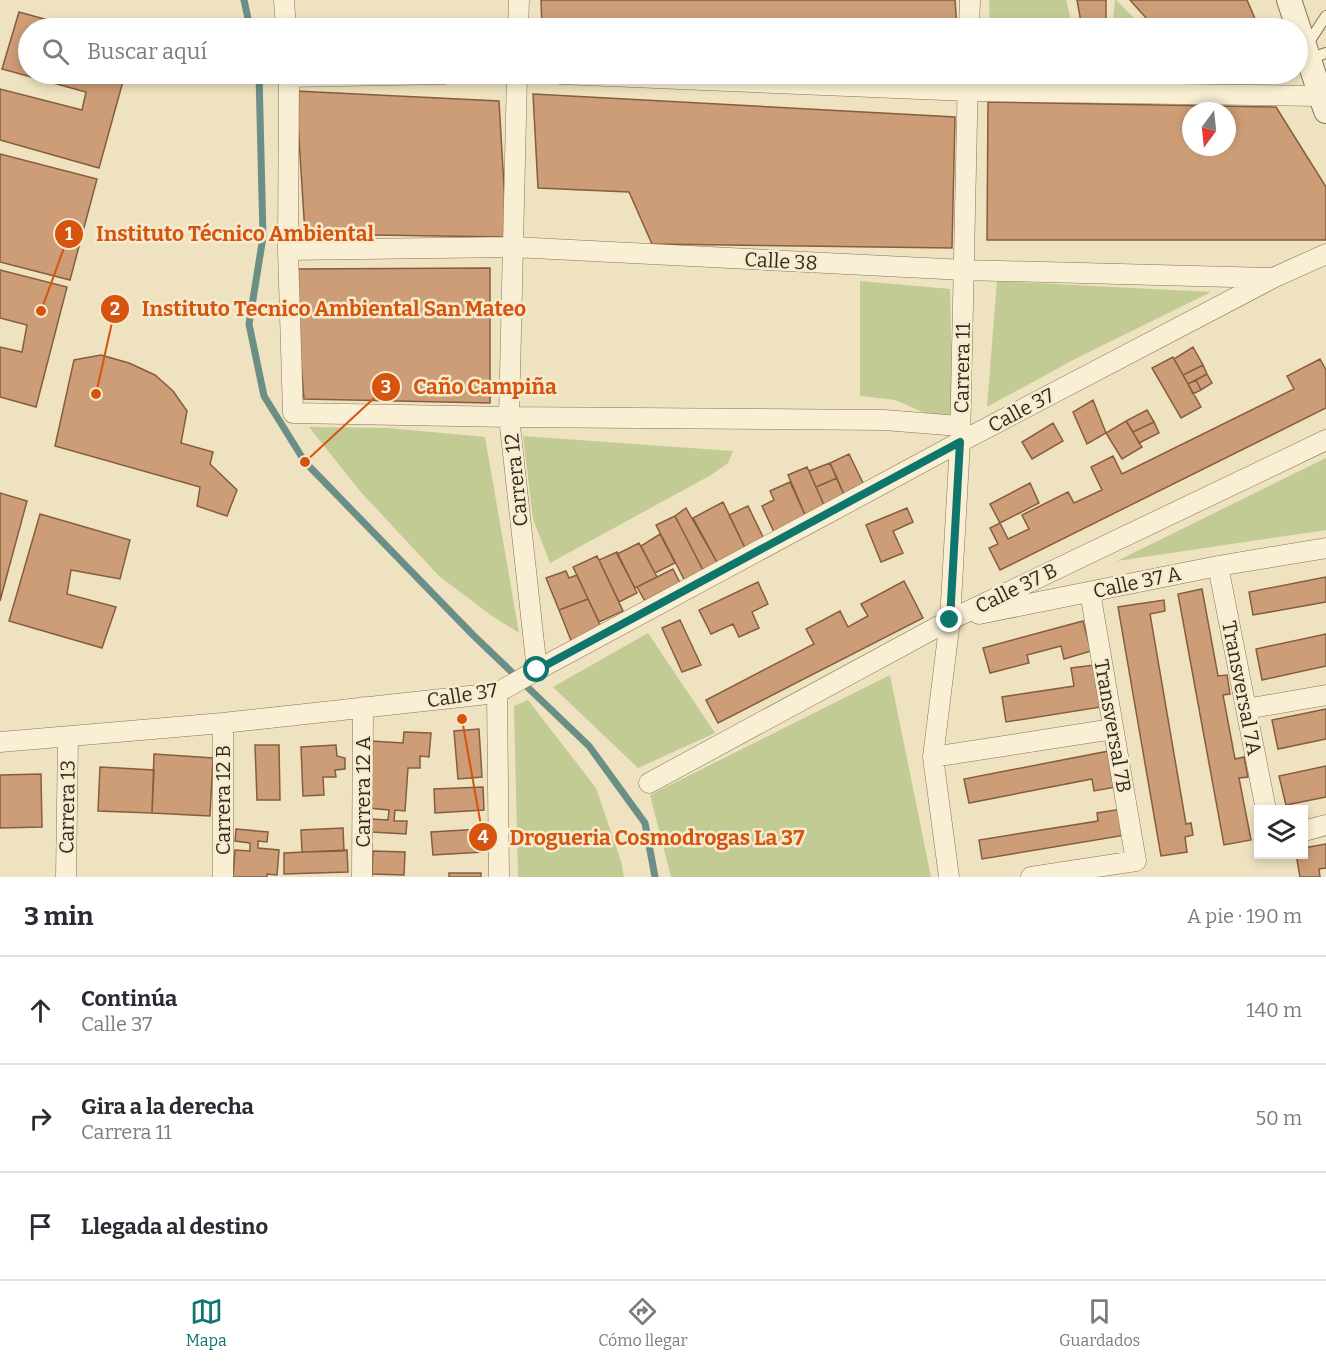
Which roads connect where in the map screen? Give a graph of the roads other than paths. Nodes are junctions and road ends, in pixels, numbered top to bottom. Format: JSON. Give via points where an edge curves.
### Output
{"nodes":[{"id":1,"x":284,"y":0,"type":"edge"},
{"id":2,"x":519,"y":0,"type":"edge"},
{"id":3,"x":970,"y":0,"type":"edge"},
{"id":4,"x":1289,"y":0,"type":"edge"},
{"id":5,"x":1326,"y":16,"type":"edge"},
{"id":6,"x":285,"y":18,"type":"edge"},
{"id":7,"x":518,"y":18,"type":"edge"},
{"id":8,"x":969,"y":18,"type":"edge"},
{"id":9,"x":1297,"y":18,"type":"edge"},
{"id":10,"x":1313,"y":53,"type":"edge"},
{"id":11,"x":289,"y":84,"type":"edge"},
{"id":12,"x":517,"y":84,"type":"edge"},
{"id":13,"x":968,"y":84,"type":"edge"},
{"id":14,"x":1004,"y":84,"type":"edge"},
{"id":15,"x":1324,"y":102,"type":"edge"},
{"id":16,"x":513,"y":247,"type":"junction"},
{"id":17,"x":288,"y":250,"type":"junction"},
{"id":18,"x":1326,"y":254,"type":"edge"},
{"id":19,"x":964,"y":270,"type":"junction"},
{"id":20,"x":1273,"y":278,"type":"junction"},
{"id":21,"x":509,"y":417,"type":"junction"},
{"id":22,"x":960,"y":434,"type":"junction"},
{"id":23,"x":1326,"y":440,"type":"edge"},
{"id":24,"x":1326,"y":548,"type":"edge"},
{"id":25,"x":1218,"y":566,"type":"junction"},
{"id":26,"x":1090,"y":592,"type":"junction"},
{"id":27,"x":950,"y":620,"type":"junction"},
{"id":28,"x":533,"y":672,"type":"junction"},
{"id":29,"x":500,"y":691,"type":"junction"},
{"id":30,"x":1326,"y":695,"type":"edge"},
{"id":31,"x":363,"y":707,"type":"junction"},
{"id":32,"x":1246,"y":709,"type":"junction"},
{"id":33,"x":223,"y":723,"type":"junction"},
{"id":34,"x":1113,"y":729,"type":"junction"},
{"id":35,"x":68,"y":737,"type":"junction"},
{"id":36,"x":0,"y":742,"type":"edge"},
{"id":37,"x":933,"y":758,"type":"junction"},
{"id":38,"x":649,"y":783,"type":"dead end"},
{"id":39,"x":1265,"y":805,"type":"edge"},
{"id":40,"x":1326,"y":825,"type":"edge"},
{"id":41,"x":1308,"y":830,"type":"edge"},
{"id":42,"x":66,"y":877,"type":"edge"},
{"id":43,"x":223,"y":877,"type":"edge"},
{"id":44,"x":362,"y":877,"type":"edge"},
{"id":45,"x":499,"y":877,"type":"edge"},
{"id":46,"x":949,"y":877,"type":"edge"},
{"id":47,"x":1031,"y":877,"type":"edge"}],
"edges":[{"from":1,"to":6,"type":"street"},
{"from":2,"to":7,"type":"street"},
{"from":3,"to":8,"type":"street"},
{"from":4,"to":9,"type":"street"},
{"from":5,"to":10,"type":"lane"},
{"from":10,"to":15,"type":"street"},
{"from":11,"to":17,"type":"street"},
{"from":12,"to":16,"type":"street","name":"Carrera 12"},
{"from":13,"to":19,"type":"street","name":"Carrera 11"},
{"from":14,"to":15,"type":"street"},
{"from":16,"to":17,"type":"street","name":"Calle 38"},
{"from":16,"to":19,"type":"street","name":"Calle 38"},
{"from":16,"to":21,"type":"street","name":"Carrera 12"},
{"from":17,"to":21,"type":"street","via":[[293,413]]},
{"from":18,"to":20,"type":"street","name":"Calle 37"},
{"from":19,"to":20,"type":"street","name":"Calle 38"},
{"from":19,"to":22,"type":"street","name":"Carrera 11"},
{"from":20,"to":22,"type":"street","name":"Calle 37"},
{"from":21,"to":22,"type":"street","via":[[884,420]]},
{"from":21,"to":28,"type":"street","name":"Carrera 12"},
{"from":22,"to":27,"type":"street","name":"Carrera 11"},
{"from":22,"to":28,"type":"street","name":"Calle 37"},
{"from":23,"to":27,"type":"street","name":"Calle 37 B"},
{"from":24,"to":25,"type":"street","name":"Calle 37 A"},
{"from":25,"to":26,"type":"street","name":"Calle 37 A"},
{"from":25,"to":32,"type":"street","name":"Transversal 7A"},
{"from":26,"to":27,"type":"street","name":"Calle 37 A"},
{"from":26,"to":34,"type":"street","name":"Transversal 7B"},
{"from":27,"to":37,"type":"street","name":"Carrera 11"},
{"from":27,"to":38,"type":"street","name":"Calle 37 B"},
{"from":28,"to":29,"type":"street","name":"Calle 37"},
{"from":29,"to":31,"type":"street","name":"Calle 37"},
{"from":29,"to":45,"type":"street"},
{"from":30,"to":32,"type":"street"},
{"from":31,"to":33,"type":"street","name":"Calle 37"},
{"from":31,"to":44,"type":"street","name":"Carrera 12 A"},
{"from":32,"to":39,"type":"street","name":"Transversal 7A"},
{"from":33,"to":35,"type":"street","name":"Calle 37"},
{"from":33,"to":43,"type":"street","name":"Carrera 12 B"},
{"from":34,"to":37,"type":"street"},
{"from":34,"to":47,"type":"street","name":"Transversal 7B","via":[[1136,861]]},
{"from":35,"to":36,"type":"street","name":"Calle 37"},
{"from":35,"to":42,"type":"street","name":"Carrera 13"},
{"from":37,"to":46,"type":"street","name":"Carrera 11"},
{"from":40,"to":41,"type":"street"}]}
